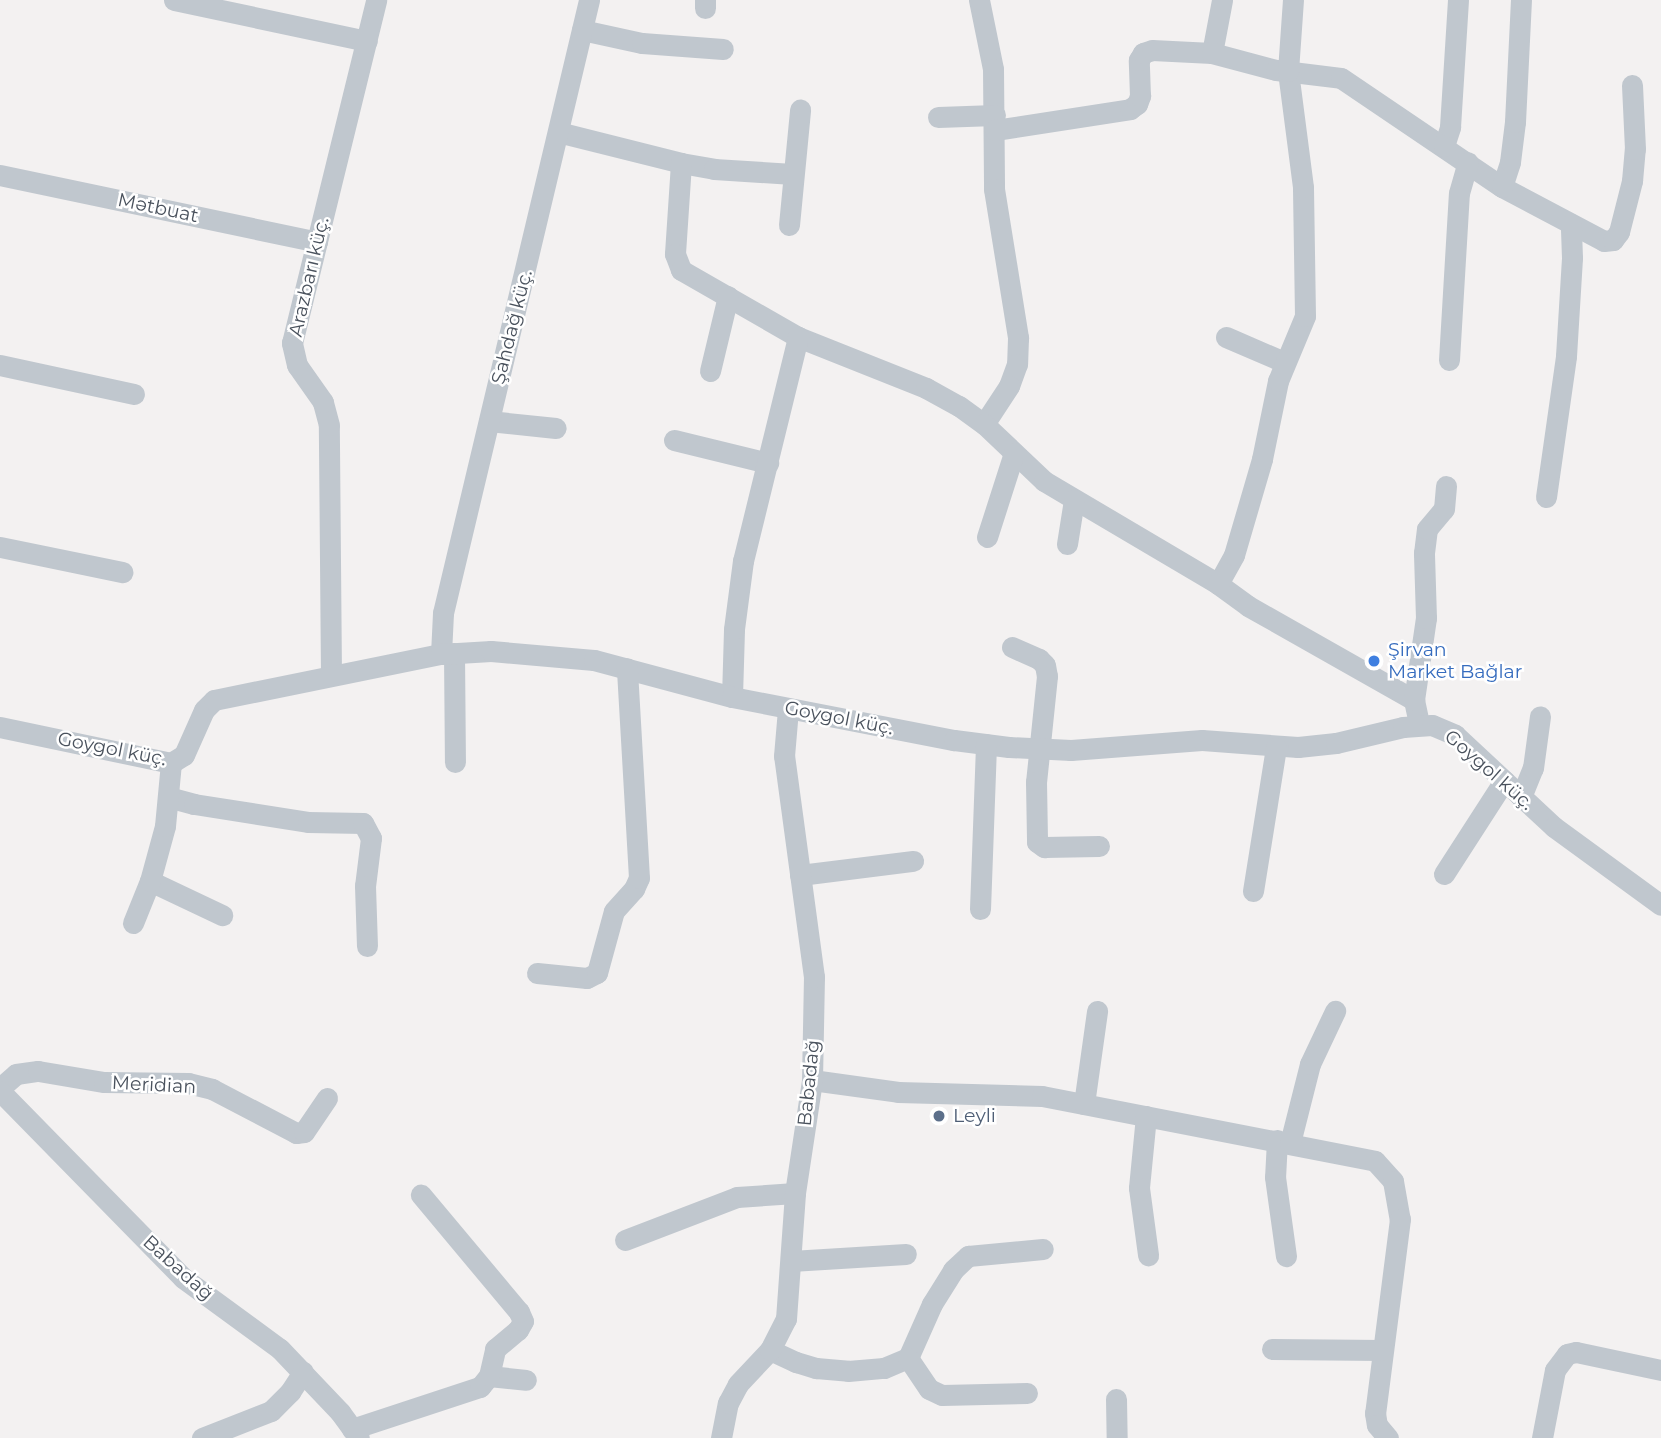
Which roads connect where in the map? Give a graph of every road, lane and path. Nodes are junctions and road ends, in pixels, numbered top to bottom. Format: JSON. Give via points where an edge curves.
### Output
{"nodes":[{"id":1,"x":174,"y":0,"type":"edge"},
{"id":2,"x":376,"y":0,"type":"edge"},
{"id":3,"x":589,"y":0,"type":"edge"},
{"id":4,"x":979,"y":0,"type":"edge"},
{"id":5,"x":1222,"y":0,"type":"edge"},
{"id":6,"x":1293,"y":0,"type":"edge"},
{"id":7,"x":1458,"y":0,"type":"edge"},
{"id":8,"x":1521,"y":0,"type":"edge"},
{"id":9,"x":582,"y":30,"type":"junction"},
{"id":10,"x":367,"y":41,"type":"junction"},
{"id":11,"x":723,"y":49,"type":"dead end"},
{"id":12,"x":1212,"y":53,"type":"junction"},
{"id":13,"x":1288,"y":71,"type":"junction"},
{"id":14,"x":1632,"y":85,"type":"dead end"},
{"id":15,"x":800,"y":110,"type":"dead end"},
{"id":16,"x":938,"y":117,"type":"dead end"},
{"id":17,"x":995,"y":122,"type":"junction"},
{"id":18,"x":558,"y":132,"type":"junction"},
{"id":19,"x":1444,"y":146,"type":"junction"},
{"id":20,"x":1468,"y":162,"type":"junction"},
{"id":21,"x":681,"y":163,"type":"junction"},
{"id":22,"x":793,"y":174,"type":"junction"},
{"id":23,"x":0,"y":175,"type":"edge"},
{"id":24,"x":1502,"y":187,"type":"junction"},
{"id":25,"x":1571,"y":224,"type":"junction"},
{"id":26,"x":789,"y":225,"type":"dead end"},
{"id":27,"x":317,"y":242,"type":"junction"},
{"id":28,"x":728,"y":296,"type":"junction"},
{"id":29,"x":798,"y":337,"type":"junction"},
{"id":30,"x":1226,"y":337,"type":"dead end"},
{"id":31,"x":1449,"y":360,"type":"dead end"},
{"id":32,"x":1284,"y":362,"type":"junction"},
{"id":33,"x":0,"y":365,"type":"edge"},
{"id":34,"x":710,"y":371,"type":"dead end"},
{"id":35,"x":134,"y":394,"type":"dead end"},
{"id":36,"x":489,"y":421,"type":"junction"},
{"id":37,"x":984,"y":424,"type":"junction"},
{"id":38,"x":556,"y":428,"type":"dead end"},
{"id":39,"x":674,"y":440,"type":"dead end"},
{"id":40,"x":1014,"y":453,"type":"junction"},
{"id":41,"x":768,"y":464,"type":"junction"},
{"id":42,"x":1446,"y":486,"type":"dead end"},
{"id":43,"x":1546,"y":497,"type":"dead end"},
{"id":44,"x":1074,"y":500,"type":"junction"},
{"id":45,"x":987,"y":537,"type":"dead end"},
{"id":46,"x":1068,"y":544,"type":"dead end"},
{"id":47,"x":0,"y":547,"type":"edge"},
{"id":48,"x":122,"y":572,"type":"dead end"},
{"id":49,"x":1218,"y":584,"type":"junction"},
{"id":50,"x":1012,"y":646,"type":"dead end"},
{"id":51,"x":448,"y":653,"type":"junction"},
{"id":52,"x":627,"y":668,"type":"junction"},
{"id":53,"x":331,"y":675,"type":"junction"},
{"id":54,"x":732,"y":697,"type":"junction"},
{"id":55,"x":1414,"y":700,"type":"junction"},
{"id":56,"x":788,"y":709,"type":"junction"},
{"id":57,"x":1540,"y":716,"type":"dead end"},
{"id":58,"x":1419,"y":724,"type":"junction"},
{"id":59,"x":0,"y":727,"type":"edge"},
{"id":60,"x":986,"y":744,"type":"junction"},
{"id":61,"x":1276,"y":748,"type":"junction"},
{"id":62,"x":1040,"y":749,"type":"junction"},
{"id":63,"x":455,"y":762,"type":"dead end"},
{"id":64,"x":171,"y":763,"type":"junction"},
{"id":65,"x":1504,"y":780,"type":"junction"},
{"id":66,"x":168,"y":797,"type":"junction"},
{"id":67,"x":1521,"y":797,"type":"junction"},
{"id":68,"x":1099,"y":846,"type":"dead end"},
{"id":69,"x":913,"y":861,"type":"dead end"},
{"id":70,"x":800,"y":874,"type":"junction"},
{"id":71,"x":1444,"y":874,"type":"dead end"},
{"id":72,"x":150,"y":881,"type":"junction"},
{"id":73,"x":1253,"y":891,"type":"dead end"},
{"id":74,"x":1661,"y":905,"type":"edge"},
{"id":75,"x":980,"y":909,"type":"dead end"},
{"id":76,"x":222,"y":915,"type":"dead end"},
{"id":77,"x":133,"y":923,"type":"dead end"},
{"id":78,"x":367,"y":946,"type":"dead end"},
{"id":79,"x":537,"y":973,"type":"dead end"},
{"id":80,"x":1097,"y":1011,"type":"dead end"},
{"id":81,"x":1335,"y":1011,"type":"dead end"},
{"id":82,"x":812,"y":1080,"type":"junction"},
{"id":83,"x":0,"y":1090,"type":"edge"},
{"id":84,"x":327,"y":1098,"type":"dead end"},
{"id":85,"x":1084,"y":1104,"type":"junction"},
{"id":86,"x":1146,"y":1116,"type":"junction"},
{"id":87,"x":1284,"y":1141,"type":"junction"},
{"id":88,"x":795,"y":1193,"type":"junction"},
{"id":89,"x":421,"y":1195,"type":"dead end"},
{"id":90,"x":625,"y":1240,"type":"dead end"},
{"id":91,"x":1043,"y":1249,"type":"dead end"},
{"id":92,"x":906,"y":1254,"type":"dead end"},
{"id":93,"x":1148,"y":1255,"type":"dead end"},
{"id":94,"x":1286,"y":1256,"type":"dead end"},
{"id":95,"x":791,"y":1261,"type":"junction"},
{"id":96,"x":1272,"y":1349,"type":"dead end"},
{"id":97,"x":771,"y":1350,"type":"junction"},
{"id":98,"x":1382,"y":1350,"type":"junction"},
{"id":99,"x":908,"y":1358,"type":"junction"},
{"id":100,"x":1661,"y":1370,"type":"edge"},
{"id":101,"x":303,"y":1371,"type":"junction"},
{"id":102,"x":489,"y":1376,"type":"junction"},
{"id":103,"x":526,"y":1380,"type":"dead end"},
{"id":104,"x":1027,"y":1393,"type":"dead end"},
{"id":105,"x":1116,"y":1399,"type":"dead end"},
{"id":106,"x":356,"y":1433,"type":"edge"},
{"id":107,"x":202,"y":1438,"type":"edge"},
{"id":108,"x":721,"y":1438,"type":"edge"},
{"id":109,"x":1116,"y":1438,"type":"edge"},
{"id":110,"x":1388,"y":1438,"type":"edge"},
{"id":111,"x":1542,"y":1438,"type":"edge"}],
"edges":[{"from":1,"to":10,"type":"street"},
{"from":2,"to":10,"type":"street","name":"Arazbarı küç."},
{"from":3,"to":9,"type":"street","name":"Şahdağ küç."},
{"from":4,"to":17,"type":"street","via":[[992,69]]},
{"from":5,"to":12,"type":"street"},
{"from":6,"to":13,"type":"street"},
{"from":7,"to":19,"type":"street","via":[[1450,127]]},
{"from":8,"to":24,"type":"street","via":[[1515,122]]},
{"from":9,"to":11,"type":"street","via":[[642,43]]},
{"from":9,"to":18,"type":"street","name":"Şahdağ küç."},
{"from":10,"to":27,"type":"street","name":"Arazbarı küç."},
{"from":12,"to":13,"type":"street"},
{"from":12,"to":17,"type":"street","via":[[1143,53],[1140,96],[1130,108]]},
{"from":13,"to":19,"type":"street","via":[[1341,78]]},
{"from":13,"to":32,"type":"street","via":[[1303,187],[1306,305],[1303,324]]},
{"from":14,"to":25,"type":"street","via":[[1635,149],[1619,232],[1613,240],[1604,241]]},
{"from":15,"to":22,"type":"street"},
{"from":16,"to":17,"type":"street"},
{"from":17,"to":37,"type":"street","via":[[994,189],[1018,338],[1017,364],[1009,386]]},
{"from":18,"to":21,"type":"street"},
{"from":18,"to":36,"type":"street","name":"Şahdağ küç."},
{"from":19,"to":20,"type":"street"},
{"from":20,"to":24,"type":"street"},
{"from":20,"to":31,"type":"street","via":[[1459,193]]},
{"from":21,"to":22,"type":"street"},
{"from":21,"to":28,"type":"street","via":[[676,262],[681,270]]},
{"from":22,"to":26,"type":"street"},
{"from":23,"to":27,"type":"street","name":"Mətbuat"},
{"from":24,"to":25,"type":"street"},
{"from":25,"to":43,"type":"street","via":[[1566,356]]},
{"from":27,"to":53,"type":"street","name":"Arazbarı küç.","via":[[292,353],[323,402],[329,425]]},
{"from":28,"to":29,"type":"street"},
{"from":28,"to":34,"type":"street"},
{"from":29,"to":37,"type":"street","via":[[926,388]]},
{"from":29,"to":41,"type":"street"},
{"from":30,"to":32,"type":"street"},
{"from":32,"to":49,"type":"street","via":[[1249,508],[1234,555]]},
{"from":33,"to":35,"type":"street"},
{"from":36,"to":38,"type":"street"},
{"from":36,"to":51,"type":"street","name":"Şahdağ küç.","via":[[443,613]]},
{"from":37,"to":40,"type":"street"},
{"from":39,"to":41,"type":"street"},
{"from":40,"to":44,"type":"street","via":[[1044,481]]},
{"from":40,"to":45,"type":"street"},
{"from":41,"to":54,"type":"street","via":[[738,594]]},
{"from":42,"to":55,"type":"street","via":[[1444,509],[1427,529],[1426,609]]},
{"from":44,"to":46,"type":"street"},
{"from":44,"to":49,"type":"street"},
{"from":47,"to":48,"type":"street"},
{"from":49,"to":55,"type":"street","via":[[1248,606]]},
{"from":50,"to":62,"type":"street","via":[[1045,665]]},
{"from":51,"to":52,"type":"street","name":"Goygol küç.","via":[[545,654]]},
{"from":51,"to":53,"type":"street","name":"Goygol küç."},
{"from":51,"to":63,"type":"street","name":"Şahdağ küç."},
{"from":52,"to":54,"type":"street","name":"Goygol küç."},
{"from":52,"to":79,"type":"street","via":[[639,878],[614,911],[597,972],[587,978]]},
{"from":53,"to":64,"type":"street","name":"Goygol küç.","via":[[215,700],[204,710],[184,755]]},
{"from":54,"to":56,"type":"street","name":"Goygol küç."},
{"from":55,"to":58,"type":"street"},
{"from":56,"to":60,"type":"street","name":"Goygol küç."},
{"from":56,"to":70,"type":"street","name":"Babadağ","via":[[784,756]]},
{"from":57,"to":67,"type":"street","via":[[1534,768]]},
{"from":58,"to":61,"type":"street","name":"Goygol küç.","via":[[1336,743]]},
{"from":58,"to":65,"type":"street","name":"Goygol küç.","via":[[1455,735]]},
{"from":59,"to":64,"type":"street","name":"Goygol küç."},
{"from":60,"to":62,"type":"street","name":"Goygol küç."},
{"from":60,"to":75,"type":"street"},
{"from":61,"to":62,"type":"street","name":"Goygol küç.","via":[[1192,740]]},
{"from":61,"to":73,"type":"street"},
{"from":62,"to":68,"type":"street","via":[[1037,842],[1044,847]]},
{"from":64,"to":66,"type":"street"},
{"from":65,"to":67,"type":"street","name":"Goygol küç."},
{"from":65,"to":71,"type":"street"},
{"from":66,"to":72,"type":"street"},
{"from":66,"to":78,"type":"street","via":[[308,822],[362,823],[371,838],[365,886]]},
{"from":67,"to":74,"type":"street","name":"Goygol küç.","via":[[1590,855]]},
{"from":69,"to":70,"type":"street"},
{"from":70,"to":82,"type":"street","name":"Babadağ","via":[[814,976]]},
{"from":72,"to":76,"type":"street"},
{"from":72,"to":77,"type":"street"},
{"from":80,"to":85,"type":"street"},
{"from":81,"to":87,"type":"street","via":[[1310,1064]]},
{"from":82,"to":85,"type":"street","via":[[898,1092],[1025,1094]]},
{"from":82,"to":88,"type":"street","name":"Babadağ"},
{"from":83,"to":84,"type":"street","name":"Meridian","via":[[16,1074],[38,1071],[104,1082],[188,1083],[212,1089],[296,1133],[304,1132]]},
{"from":83,"to":101,"type":"street","name":"Babadağ","via":[[183,1278],[272,1341]]},
{"from":85,"to":86,"type":"street"},
{"from":86,"to":87,"type":"street"},
{"from":86,"to":93,"type":"street","via":[[1139,1188]]},
{"from":87,"to":94,"type":"street","via":[[1275,1177]]},
{"from":87,"to":98,"type":"street","via":[[1375,1161],[1393,1181],[1400,1219]]},
{"from":88,"to":90,"type":"street","via":[[737,1196]]},
{"from":88,"to":95,"type":"street","name":"Babadağ"},
{"from":89,"to":102,"type":"street","via":[[522,1317],[522,1326],[495,1349]]},
{"from":91,"to":99,"type":"street","via":[[968,1256],[953,1270],[932,1304]]},
{"from":92,"to":95,"type":"street"},
{"from":95,"to":97,"type":"street","name":"Babadağ","via":[[786,1319]]},
{"from":96,"to":98,"type":"street"},
{"from":97,"to":99,"type":"street","via":[[796,1362],[848,1371],[884,1368]]},
{"from":97,"to":108,"type":"street","name":"Babadağ","via":[[733,1393]]},
{"from":98,"to":110,"type":"street","via":[[1375,1413],[1377,1425]]},
{"from":99,"to":104,"type":"street","via":[[929,1389],[942,1395]]},
{"from":100,"to":111,"type":"street","via":[[1567,1354],[1555,1370]]},
{"from":101,"to":106,"type":"street","name":"Babadağ"},
{"from":101,"to":107,"type":"street","via":[[271,1411]]},
{"from":102,"to":103,"type":"street"},
{"from":102,"to":106,"type":"street","via":[[480,1387]]},
{"from":105,"to":109,"type":"street"}]}
